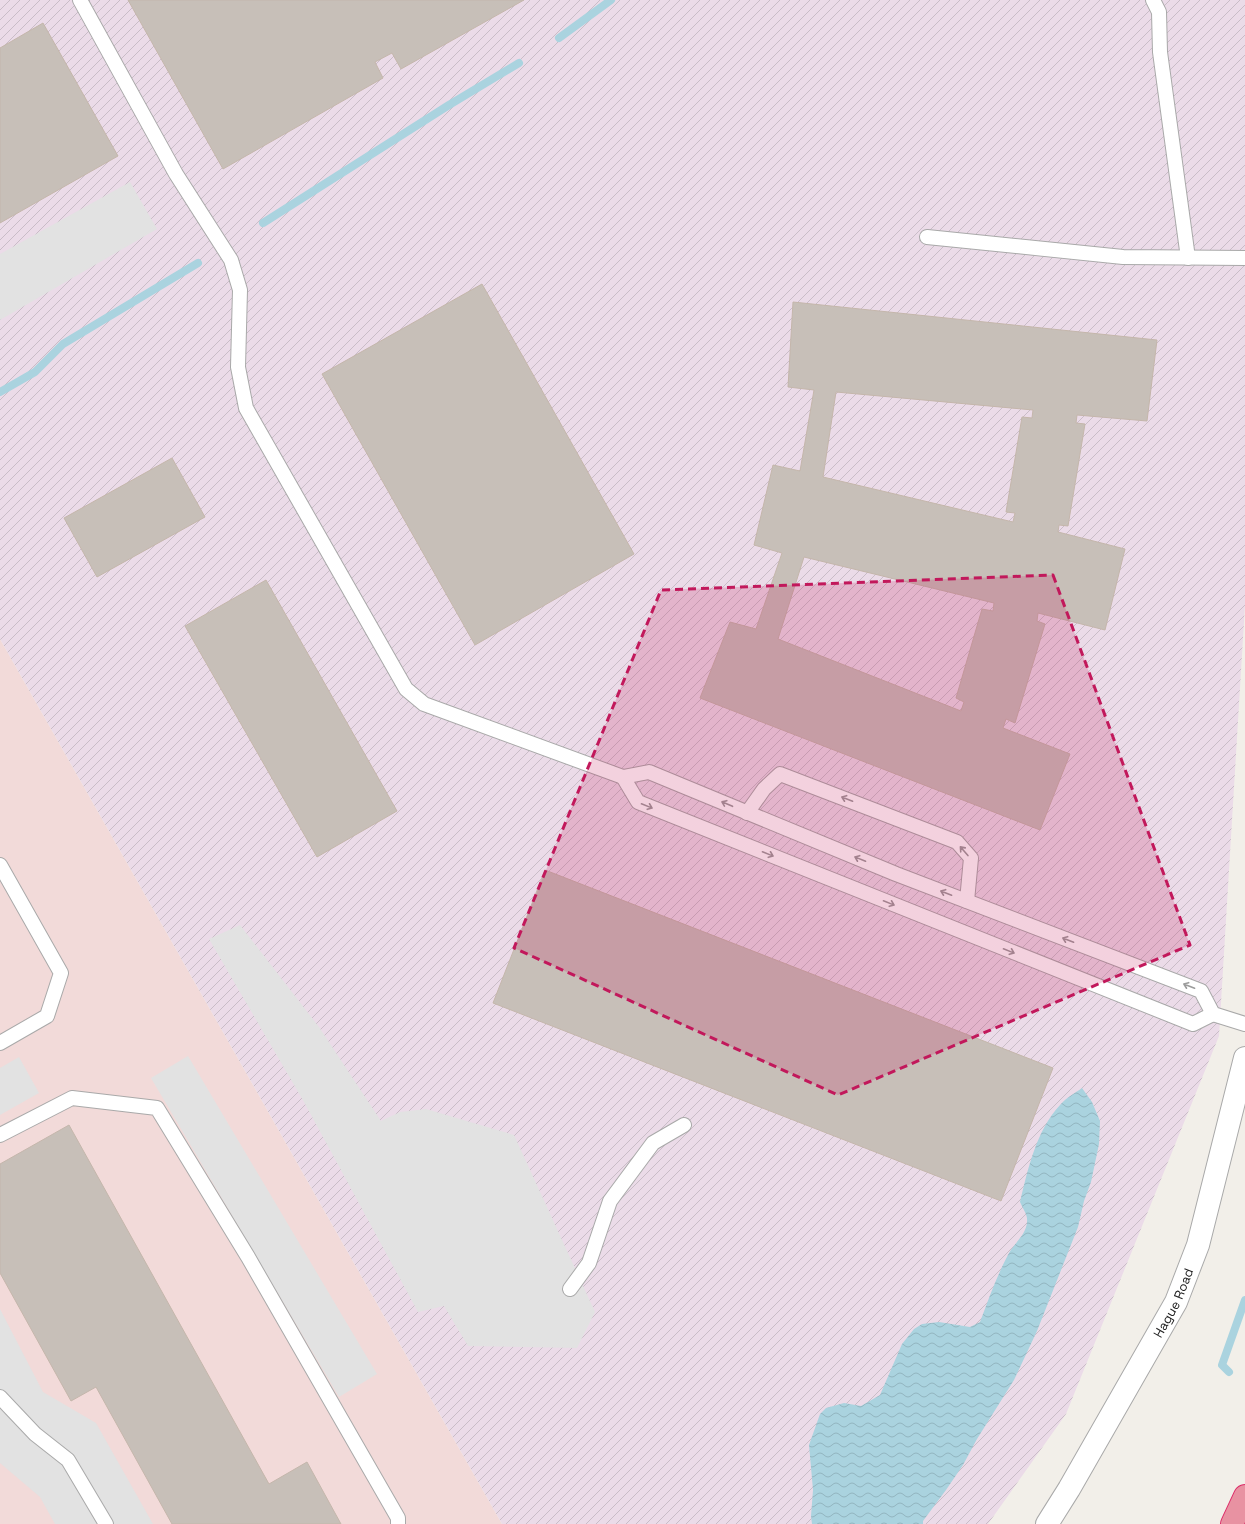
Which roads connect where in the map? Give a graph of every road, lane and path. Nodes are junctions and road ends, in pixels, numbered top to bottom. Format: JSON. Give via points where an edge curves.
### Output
{"nodes":[{"id":1,"x":80,"y":0,"type":"edge"},
{"id":2,"x":1153,"y":0,"type":"edge"},
{"id":3,"x":927,"y":237,"type":"dead end"},
{"id":4,"x":1188,"y":258,"type":"junction"},
{"id":5,"x":1245,"y":258,"type":"edge"},
{"id":6,"x":623,"y":777,"type":"junction"},
{"id":7,"x":747,"y":813,"type":"junction"},
{"id":8,"x":0,"y":865,"type":"edge"},
{"id":9,"x":967,"y":901,"type":"junction"},
{"id":10,"x":1213,"y":1014,"type":"junction"},
{"id":11,"x":1245,"y":1024,"type":"edge"},
{"id":12,"x":0,"y":1043,"type":"edge"},
{"id":13,"x":1245,"y":1058,"type":"edge"},
{"id":14,"x":684,"y":1125,"type":"dead end"},
{"id":15,"x":0,"y":1135,"type":"edge"},
{"id":16,"x":570,"y":1289,"type":"dead end"},
{"id":17,"x":0,"y":1397,"type":"edge"},
{"id":18,"x":1245,"y":1496,"type":"edge"},
{"id":19,"x":106,"y":1524,"type":"edge"},
{"id":20,"x":398,"y":1524,"type":"edge"},
{"id":21,"x":1047,"y":1524,"type":"edge"},
{"id":22,"x":1232,"y":1524,"type":"edge"}],
"edges":[{"from":1,"to":6,"type":"lane","via":[[176,174],[231,260],[240,290],[238,367],[246,408],[406,689],[424,704]]},
{"from":2,"to":4,"type":"lane","via":[[1159,12],[1160,52]]},
{"from":3,"to":4,"type":"lane","via":[[1123,257]]},
{"from":4,"to":5,"type":"lane"},
{"from":7,"to":6,"type":"lane","one_way":true,"via":[[649,772]]},
{"from":6,"to":10,"type":"lane","one_way":true,"via":[[638,802],[645,805],[1193,1024]]},
{"from":9,"to":7,"type":"lane","one_way":true},
{"from":9,"to":7,"type":"lane","one_way":true,"via":[[971,858],[957,842],[780,774],[764,789]]},
{"from":8,"to":12,"type":"lane","via":[[61,973],[47,1016]]},
{"from":10,"to":9,"type":"lane","one_way":true,"via":[[1201,991]]},
{"from":10,"to":11,"type":"lane"},
{"from":13,"to":21,"type":"street","name":"Hague Road","via":[[1198,1245],[1176,1302],[1070,1489]]},
{"from":14,"to":16,"type":"lane","via":[[653,1144],[610,1201],[589,1263]]},
{"from":15,"to":20,"type":"lane","via":[[72,1098],[157,1108],[252,1264],[398,1518]]},
{"from":17,"to":19,"type":"lane","via":[[35,1434],[68,1460]]},
{"from":18,"to":22,"type":"highway"}]}
